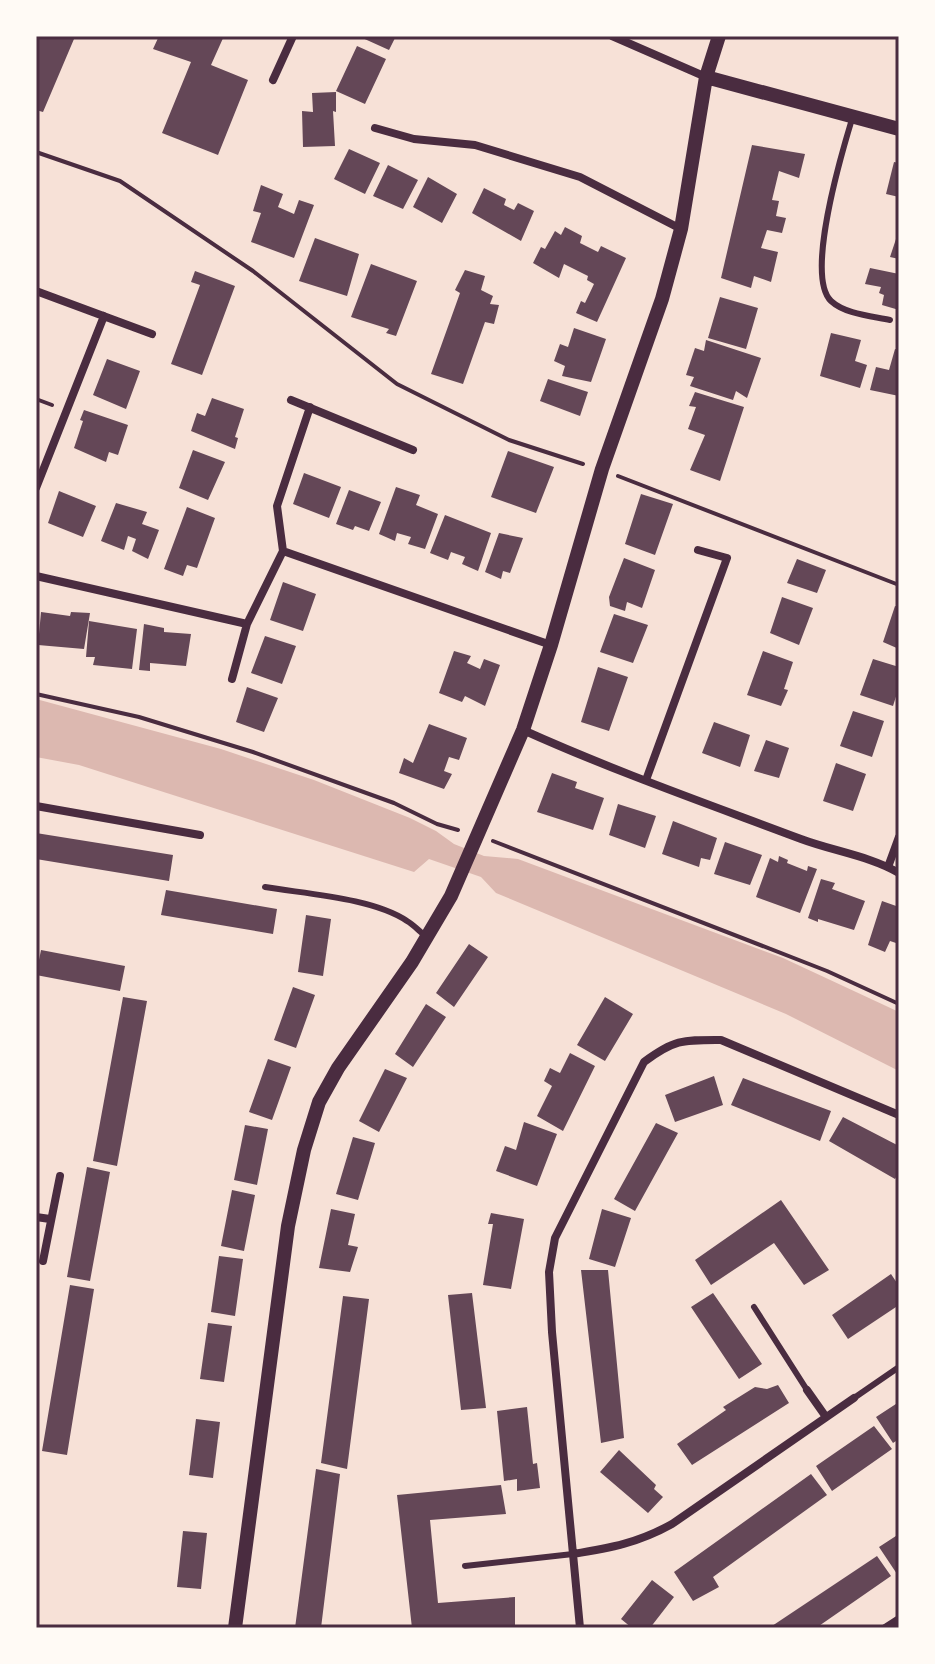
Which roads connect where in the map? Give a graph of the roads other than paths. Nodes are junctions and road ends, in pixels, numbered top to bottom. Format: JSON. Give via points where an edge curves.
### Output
{"nodes":[{"id":1,"x":293,"y":36,"type":"edge"},
{"id":2,"x":612,"y":36,"type":"edge"},
{"id":3,"x":719,"y":36,"type":"edge"},
{"id":4,"x":706,"y":77,"type":"junction"},
{"id":5,"x":273,"y":80,"type":"dead end"},
{"id":6,"x":853,"y":115,"type":"junction"},
{"id":7,"x":375,"y":128,"type":"dead end"},
{"id":8,"x":899,"y":129,"type":"edge"},
{"id":9,"x":681,"y":229,"type":"junction"},
{"id":10,"x":36,"y":291,"type":"edge"},
{"id":11,"x":104,"y":316,"type":"junction"},
{"id":12,"x":890,"y":320,"type":"dead end"},
{"id":13,"x":152,"y":334,"type":"dead end"},
{"id":14,"x":291,"y":400,"type":"dead end"},
{"id":15,"x":310,"y":407,"type":"junction"},
{"id":16,"x":413,"y":450,"type":"dead end"},
{"id":17,"x":36,"y":488,"type":"edge"},
{"id":18,"x":698,"y":550,"type":"dead end"},
{"id":19,"x":283,"y":551,"type":"junction"},
{"id":20,"x":36,"y":576,"type":"edge"},
{"id":21,"x":247,"y":624,"type":"junction"},
{"id":22,"x":551,"y":645,"type":"junction"},
{"id":23,"x":232,"y":679,"type":"dead end"},
{"id":24,"x":523,"y":730,"type":"junction"},
{"id":25,"x":646,"y":780,"type":"junction"},
{"id":26,"x":36,"y":806,"type":"edge"},
{"id":27,"x":200,"y":835,"type":"dead end"},
{"id":28,"x":899,"y":837,"type":"edge"},
{"id":29,"x":888,"y":867,"type":"junction"},
{"id":30,"x":899,"y":873,"type":"edge"},
{"id":31,"x":265,"y":887,"type":"dead end"},
{"id":32,"x":427,"y":937,"type":"junction"},
{"id":33,"x":899,"y":1115,"type":"edge"},
{"id":34,"x":60,"y":1176,"type":"dead end"},
{"id":35,"x":36,"y":1217,"type":"edge"},
{"id":36,"x":50,"y":1219,"type":"junction"},
{"id":37,"x":43,"y":1261,"type":"dead end"},
{"id":38,"x":754,"y":1307,"type":"dead end"},
{"id":39,"x":899,"y":1367,"type":"edge"},
{"id":40,"x":807,"y":1390,"type":"joint"},
{"id":41,"x":854,"y":1398,"type":"joint"},
{"id":42,"x":826,"y":1417,"type":"junction"},
{"id":43,"x":573,"y":1554,"type":"junction"},
{"id":44,"x":465,"y":1566,"type":"dead end"},
{"id":45,"x":899,"y":1619,"type":"edge"},
{"id":46,"x":235,"y":1628,"type":"edge"},
{"id":47,"x":580,"y":1628,"type":"edge"},
{"id":48,"x":885,"y":1628,"type":"edge"}],
"edges":[{"from":1,"to":5,"type":"street"},
{"from":2,"to":4,"type":"street"},
{"from":3,"to":4,"type":"street"},
{"from":4,"to":6,"type":"street"},
{"from":4,"to":9,"type":"street"},
{"from":6,"to":8,"type":"street"},
{"from":6,"to":12,"type":"lane","via":[[829,210],[820,276],[828,299],[842,308]]},
{"from":7,"to":9,"type":"street","via":[[414,139],[475,145],[580,177]]},
{"from":9,"to":22,"type":"street"},
{"from":10,"to":11,"type":"street"},
{"from":11,"to":13,"type":"street"},
{"from":11,"to":17,"type":"street"},
{"from":14,"to":15,"type":"street"},
{"from":15,"to":16,"type":"street"},
{"from":15,"to":19,"type":"street","via":[[277,506]]},
{"from":18,"to":25,"type":"street","via":[[727,558]]},
{"from":19,"to":21,"type":"street"},
{"from":19,"to":22,"type":"street"},
{"from":20,"to":21,"type":"street"},
{"from":21,"to":23,"type":"street"},
{"from":22,"to":24,"type":"street"},
{"from":24,"to":25,"type":"street"},
{"from":24,"to":32,"type":"street","via":[[451,896]]},
{"from":25,"to":29,"type":"street"},
{"from":26,"to":27,"type":"street"},
{"from":28,"to":29,"type":"street"},
{"from":29,"to":30,"type":"street"},
{"from":31,"to":32,"type":"lane","via":[[386,911]]},
{"from":32,"to":46,"type":"street","via":[[338,1068],[319,1102],[304,1150],[285,1241]]},
{"from":33,"to":43,"type":"street","via":[[721,1040],[667,1046],[644,1062],[555,1238],[549,1272]]},
{"from":34,"to":36,"type":"street"},
{"from":35,"to":36,"type":"street"},
{"from":36,"to":37,"type":"street"},
{"from":38,"to":40,"type":"lane"},
{"from":39,"to":41,"type":"lane"},
{"from":40,"to":42,"type":"street"},
{"from":41,"to":42,"type":"street"},
{"from":42,"to":43,"type":"street","via":[[648,1538]]},
{"from":43,"to":44,"type":"lane"},
{"from":43,"to":47,"type":"street"},
{"from":45,"to":48,"type":"street"}]}
